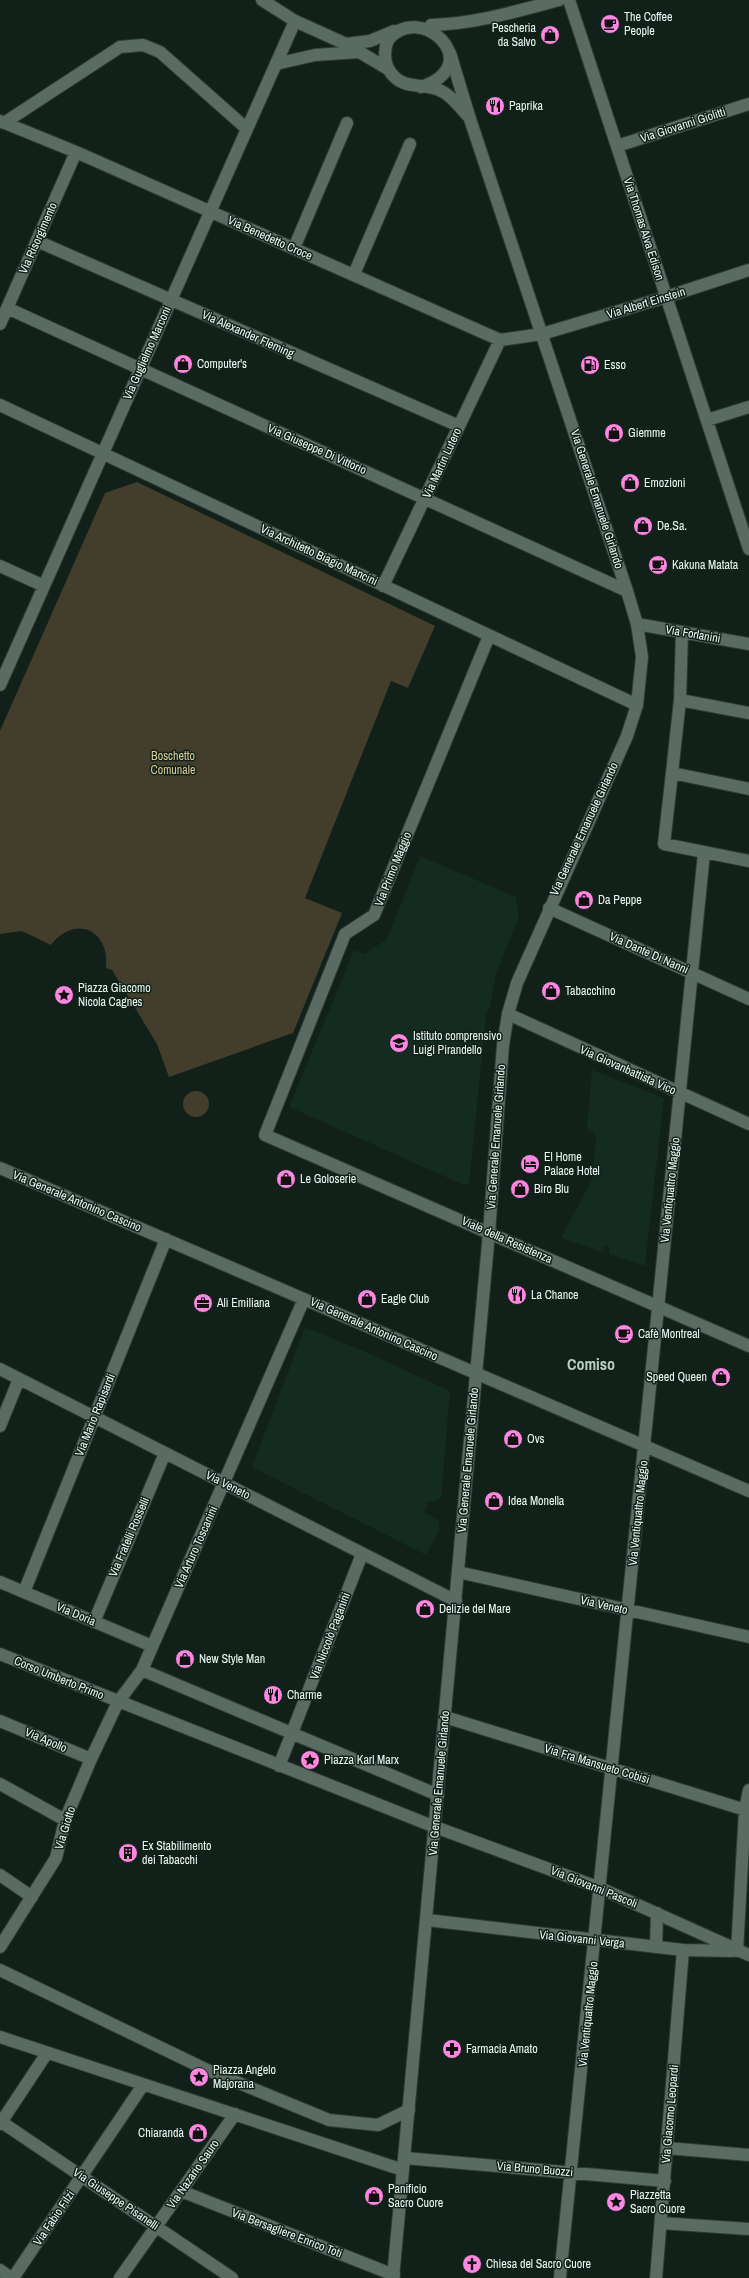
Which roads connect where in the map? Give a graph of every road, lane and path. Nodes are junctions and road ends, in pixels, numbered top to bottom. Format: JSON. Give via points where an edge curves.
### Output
{"nodes":[{"id":1,"x":262,"y":0,"type":"edge"},
{"id":2,"x":560,"y":0,"type":"edge"},
{"id":3,"x":569,"y":0,"type":"edge"},
{"id":4,"x":296,"y":21,"type":"junction"},
{"id":5,"x":431,"y":25,"type":"junction"},
{"id":6,"x":394,"y":32,"type":"junction"},
{"id":7,"x":346,"y":44,"type":"junction"},
{"id":8,"x":359,"y":52,"type":"junction"},
{"id":9,"x":450,"y":53,"type":"junction"},
{"id":10,"x":276,"y":64,"type":"junction"},
{"id":11,"x":388,"y":69,"type":"junction"},
{"id":12,"x":421,"y":87,"type":"junction"},
{"id":13,"x":749,"y":104,"type":"edge"},
{"id":14,"x":470,"y":119,"type":"junction"},
{"id":15,"x":2,"y":122,"type":"edge"},
{"id":16,"x":347,"y":123,"type":"dead end"},
{"id":17,"x":247,"y":129,"type":"junction"},
{"id":18,"x":410,"y":144,"type":"dead end"},
{"id":19,"x":617,"y":146,"type":"junction"},
{"id":20,"x":76,"y":152,"type":"junction"},
{"id":21,"x":210,"y":212,"type":"junction"},
{"id":22,"x":37,"y":242,"type":"junction"},
{"id":23,"x":294,"y":248,"type":"junction"},
{"id":24,"x":749,"y":270,"type":"edge"},
{"id":25,"x":354,"y":274,"type":"junction"},
{"id":26,"x":666,"y":297,"type":"junction"},
{"id":27,"x":171,"y":300,"type":"junction"},
{"id":28,"x":7,"y":308,"type":"junction"},
{"id":29,"x":0,"y":324,"type":"edge"},
{"id":30,"x":542,"y":334,"type":"junction"},
{"id":31,"x":500,"y":340,"type":"junction"},
{"id":32,"x":140,"y":369,"type":"junction"},
{"id":33,"x":0,"y":405,"type":"edge"},
{"id":34,"x":749,"y":406,"type":"edge"},
{"id":35,"x":707,"y":420,"type":"junction"},
{"id":36,"x":459,"y":426,"type":"junction"},
{"id":37,"x":103,"y":454,"type":"junction"},
{"id":38,"x":425,"y":498,"type":"junction"},
{"id":39,"x":749,"y":549,"type":"edge"},
{"id":40,"x":0,"y":566,"type":"edge"},
{"id":41,"x":44,"y":586,"type":"junction"},
{"id":42,"x":383,"y":586,"type":"junction"},
{"id":43,"x":627,"y":591,"type":"junction"},
{"id":44,"x":637,"y":624,"type":"junction"},
{"id":45,"x":682,"y":632,"type":"junction"},
{"id":46,"x":489,"y":636,"type":"junction"},
{"id":47,"x":749,"y":644,"type":"edge"},
{"id":48,"x":0,"y":685,"type":"edge"},
{"id":49,"x":680,"y":700,"type":"junction"},
{"id":50,"x":637,"y":705,"type":"junction"},
{"id":51,"x":749,"y":713,"type":"edge"},
{"id":52,"x":672,"y":773,"type":"junction"},
{"id":53,"x":749,"y":789,"type":"edge"},
{"id":54,"x":704,"y":853,"type":"junction"},
{"id":55,"x":749,"y":861,"type":"edge"},
{"id":56,"x":548,"y":908,"type":"junction"},
{"id":57,"x":692,"y":972,"type":"junction"},
{"id":58,"x":749,"y":999,"type":"edge"},
{"id":59,"x":508,"y":1014,"type":"junction"},
{"id":60,"x":680,"y":1093,"type":"junction"},
{"id":61,"x":749,"y":1124,"type":"edge"},
{"id":62,"x":265,"y":1134,"type":"joint"},
{"id":63,"x":0,"y":1168,"type":"edge"},
{"id":64,"x":490,"y":1233,"type":"junction"},
{"id":65,"x":166,"y":1239,"type":"junction"},
{"id":66,"x":304,"y":1299,"type":"junction"},
{"id":67,"x":658,"y":1306,"type":"junction"},
{"id":68,"x":749,"y":1346,"type":"edge"},
{"id":69,"x":0,"y":1369,"type":"edge"},
{"id":70,"x":476,"y":1374,"type":"junction"},
{"id":71,"x":19,"y":1379,"type":"junction"},
{"id":72,"x":94,"y":1417,"type":"junction"},
{"id":73,"x":0,"y":1426,"type":"edge"},
{"id":74,"x":644,"y":1446,"type":"junction"},
{"id":75,"x":164,"y":1453,"type":"junction"},
{"id":76,"x":224,"y":1483,"type":"junction"},
{"id":77,"x":749,"y":1491,"type":"edge"},
{"id":78,"x":362,"y":1554,"type":"junction"},
{"id":79,"x":458,"y":1572,"type":"junction"},
{"id":80,"x":0,"y":1582,"type":"edge"},
{"id":81,"x":24,"y":1592,"type":"junction"},
{"id":82,"x":456,"y":1601,"type":"junction"},
{"id":83,"x":628,"y":1610,"type":"junction"},
{"id":84,"x":94,"y":1622,"type":"junction"},
{"id":85,"x":749,"y":1637,"type":"edge"},
{"id":86,"x":152,"y":1646,"type":"junction"},
{"id":87,"x":0,"y":1654,"type":"edge"},
{"id":88,"x":142,"y":1670,"type":"junction"},
{"id":89,"x":118,"y":1702,"type":"junction"},
{"id":90,"x":445,"y":1717,"type":"junction"},
{"id":91,"x":1,"y":1722,"type":"edge"},
{"id":92,"x":292,"y":1734,"type":"junction"},
{"id":93,"x":91,"y":1759,"type":"junction"},
{"id":94,"x":279,"y":1766,"type":"junction"},
{"id":95,"x":612,"y":1768,"type":"junction"},
{"id":96,"x":0,"y":1784,"type":"edge"},
{"id":97,"x":749,"y":1790,"type":"edge"},
{"id":98,"x":438,"y":1795,"type":"junction"},
{"id":99,"x":747,"y":1810,"type":"edge"},
{"id":100,"x":65,"y":1820,"type":"junction"},
{"id":101,"x":435,"y":1827,"type":"junction"},
{"id":102,"x":0,"y":1875,"type":"edge"},
{"id":103,"x":600,"y":1888,"type":"junction"},
{"id":104,"x":32,"y":1897,"type":"junction"},
{"id":105,"x":657,"y":1913,"type":"junction"},
{"id":106,"x":427,"y":1920,"type":"junction"},
{"id":107,"x":2,"y":1940,"type":"edge"},
{"id":108,"x":596,"y":1941,"type":"junction"},
{"id":109,"x":656,"y":1947,"type":"junction"},
{"id":110,"x":683,"y":1950,"type":"junction"},
{"id":111,"x":743,"y":1953,"type":"edge"},
{"id":112,"x":0,"y":1970,"type":"edge"},
{"id":113,"x":0,"y":2037,"type":"edge"},
{"id":114,"x":47,"y":2053,"type":"junction"},
{"id":115,"x":143,"y":2085,"type":"junction"},
{"id":116,"x":409,"y":2110,"type":"junction"},
{"id":117,"x":235,"y":2114,"type":"junction"},
{"id":118,"x":1,"y":2122,"type":"edge"},
{"id":119,"x":667,"y":2148,"type":"junction"},
{"id":120,"x":749,"y":2155,"type":"edge"},
{"id":121,"x":404,"y":2164,"type":"junction"},
{"id":122,"x":571,"y":2173,"type":"junction"},
{"id":123,"x":82,"y":2176,"type":"junction"},
{"id":124,"x":665,"y":2181,"type":"junction"},
{"id":125,"x":181,"y":2191,"type":"junction"},
{"id":126,"x":661,"y":2223,"type":"junction"},
{"id":127,"x":156,"y":2227,"type":"junction"},
{"id":128,"x":749,"y":2230,"type":"edge"},
{"id":129,"x":0,"y":2270,"type":"edge"},
{"id":130,"x":394,"y":2276,"type":"edge"},
{"id":131,"x":560,"y":2277,"type":"dead end"},
{"id":132,"x":12,"y":2278,"type":"edge"},
{"id":133,"x":120,"y":2278,"type":"edge"},
{"id":134,"x":232,"y":2278,"type":"edge"},
{"id":135,"x":656,"y":2278,"type":"edge"}],
"edges":[{"from":1,"to":4,"type":"street"},
{"from":2,"to":5,"type":"street","via":[[479,21]]},
{"from":3,"to":19,"type":"street","name":"Via Thomas Alva Edison"},
{"from":4,"to":7,"type":"street"},
{"from":4,"to":10,"type":"street","name":"Via Guglielmo Marconi"},
{"from":5,"to":6,"type":"street","via":[[418,22],[405,24]]},
{"from":5,"to":9,"type":"street","via":[[444,36]]},
{"from":6,"to":7,"type":"street","via":[[370,41]]},
{"from":6,"to":11,"type":"street","via":[[387,43],[385,56]]},
{"from":7,"to":8,"type":"street"},
{"from":8,"to":10,"type":"street","via":[[315,55]]},
{"from":8,"to":11,"type":"street"},
{"from":9,"to":12,"type":"street","via":[[449,64],[444,74],[434,83]]},
{"from":9,"to":14,"type":"street","name":"Via Generale Emanuele Girlando"},
{"from":10,"to":17,"type":"street","name":"Via Guglielmo Marconi"},
{"from":11,"to":12,"type":"street","via":[[396,80],[408,86]]},
{"from":12,"to":14,"type":"street","via":[[437,90],[452,98]]},
{"from":13,"to":19,"type":"street","name":"Via Giovanni Giolitti"},
{"from":14,"to":30,"type":"street","name":"Via Generale Emanuele Girlando"},
{"from":15,"to":17,"type":"street","via":[[120,47],[143,45],[160,52]]},
{"from":15,"to":20,"type":"street","name":"Via Benedetto Croce"},
{"from":16,"to":23,"type":"street"},
{"from":17,"to":21,"type":"street","name":"Via Guglielmo Marconi"},
{"from":18,"to":25,"type":"street"},
{"from":19,"to":26,"type":"street","name":"Via Thomas Alva Edison"},
{"from":20,"to":21,"type":"street","name":"Via Benedetto Croce"},
{"from":20,"to":22,"type":"street","name":"Via Risorgimento"},
{"from":21,"to":23,"type":"street","name":"Via Benedetto Croce"},
{"from":21,"to":27,"type":"street","name":"Via Guglielmo Marconi"},
{"from":22,"to":27,"type":"street","name":"Via Alexander Fleming"},
{"from":22,"to":28,"type":"street","name":"Via Risorgimento"},
{"from":23,"to":25,"type":"street","name":"Via Benedetto Croce"},
{"from":24,"to":26,"type":"street","name":"Via Albert Einstein"},
{"from":25,"to":31,"type":"street","name":"Via Benedetto Croce"},
{"from":26,"to":30,"type":"street","name":"Via Albert Einstein"},
{"from":26,"to":35,"type":"street","name":"Via Thomas Alva Edison"},
{"from":27,"to":32,"type":"street","name":"Via Guglielmo Marconi"},
{"from":27,"to":36,"type":"street","name":"Via Alexander Fleming"},
{"from":28,"to":29,"type":"street","name":"Via Risorgimento"},
{"from":28,"to":32,"type":"street","name":"Via Giuseppe Di Vittorio"},
{"from":30,"to":31,"type":"street"},
{"from":30,"to":43,"type":"street","name":"Via Generale Emanuele Girlando"},
{"from":31,"to":36,"type":"street","name":"Via Martin Lutero"},
{"from":32,"to":37,"type":"street","name":"Via Guglielmo Marconi"},
{"from":32,"to":38,"type":"street","name":"Via Giuseppe Di Vittorio"},
{"from":33,"to":37,"type":"street","name":"Via Architetto Biagio Mancini"},
{"from":34,"to":35,"type":"street"},
{"from":35,"to":39,"type":"street","name":"Via Thomas Alva Edison"},
{"from":36,"to":38,"type":"street","name":"Via Martin Lutero"},
{"from":37,"to":41,"type":"street","name":"Via Guglielmo Marconi"},
{"from":37,"to":42,"type":"street","name":"Via Architetto Biagio Mancini"},
{"from":38,"to":42,"type":"street","name":"Via Martin Lutero"},
{"from":38,"to":43,"type":"street","name":"Via Giuseppe Di Vittorio"},
{"from":40,"to":41,"type":"street"},
{"from":41,"to":48,"type":"street","name":"Via Guglielmo Marconi"},
{"from":42,"to":46,"type":"street","name":"Via Architetto Biagio Mancini"},
{"from":43,"to":44,"type":"street","name":"Via Generale Emanuele Girlando"},
{"from":44,"to":45,"type":"street","name":"Via Forlanini"},
{"from":44,"to":50,"type":"street","name":"Via Generale Emanuele Girlando","via":[[642,657]]},
{"from":45,"to":47,"type":"street","name":"Via Forlanini"},
{"from":45,"to":49,"type":"street"},
{"from":46,"to":50,"type":"street","name":"Via Architetto Biagio Mancini"},
{"from":46,"to":62,"type":"street","name":"Via Primo Maggio","via":[[374,915],[345,934]]},
{"from":49,"to":51,"type":"street"},
{"from":49,"to":52,"type":"street"},
{"from":50,"to":56,"type":"street","name":"Via Generale Emanuele Girlando","via":[[627,736]]},
{"from":52,"to":53,"type":"street"},
{"from":52,"to":54,"type":"street","via":[[664,844]]},
{"from":54,"to":55,"type":"street"},
{"from":54,"to":57,"type":"street","name":"Via Ventiquattro Maggio"},
{"from":56,"to":57,"type":"street","name":"Via Dante Di Nanni"},
{"from":56,"to":59,"type":"street","name":"Via Generale Emanuele Girlando","via":[[517,983]]},
{"from":57,"to":58,"type":"street","name":"Via Dante Di Nanni"},
{"from":57,"to":60,"type":"street","name":"Via Ventiquattro Maggio"},
{"from":59,"to":60,"type":"street","name":"Via Giovanbattista Vico"},
{"from":59,"to":64,"type":"street","name":"Via Generale Emanuele Girlando","via":[[503,1045]]},
{"from":60,"to":61,"type":"street","name":"Via Giovanbattista Vico"},
{"from":60,"to":67,"type":"street","name":"Via Ventiquattro Maggio"},
{"from":62,"to":64,"type":"street","name":"Viale della Resistenza"},
{"from":63,"to":65,"type":"street","name":"Via Generale Antonino Cascino"},
{"from":64,"to":67,"type":"street","name":"Viale della Resistenza"},
{"from":64,"to":70,"type":"street","name":"Via Generale Emanuele Girlando"},
{"from":65,"to":66,"type":"street","name":"Via Generale Antonino Cascino"},
{"from":65,"to":72,"type":"street","name":"Via Mario Rapisardi"},
{"from":66,"to":70,"type":"street","name":"Via Generale Antonino Cascino"},
{"from":66,"to":76,"type":"street","name":"Via Arturo Toscanini"},
{"from":67,"to":68,"type":"street","name":"Viale della Resistenza"},
{"from":67,"to":74,"type":"street","name":"Via Ventiquattro Maggio"},
{"from":69,"to":71,"type":"street","name":"Via Veneto"},
{"from":70,"to":74,"type":"street","name":"Via Generale Antonino Cascino"},
{"from":70,"to":79,"type":"street","name":"Via Generale Emanuele Girlando"},
{"from":71,"to":72,"type":"street","name":"Via Veneto"},
{"from":71,"to":73,"type":"street"},
{"from":72,"to":75,"type":"street","name":"Via Veneto"},
{"from":72,"to":81,"type":"street","name":"Via Mario Rapisardi"},
{"from":74,"to":77,"type":"street","name":"Via Generale Antonino Cascino"},
{"from":74,"to":83,"type":"street","name":"Via Ventiquattro Maggio"},
{"from":75,"to":76,"type":"street","name":"Via Veneto"},
{"from":75,"to":84,"type":"street","name":"Via Fratelli Rosselli"},
{"from":76,"to":78,"type":"street","name":"Via Veneto"},
{"from":76,"to":86,"type":"street","name":"Via Arturo Toscanini"},
{"from":78,"to":82,"type":"street","name":"Via Veneto"},
{"from":78,"to":92,"type":"street","name":"Via Niccolò Paganini"},
{"from":79,"to":82,"type":"street","name":"Via Generale Emanuele Girlando"},
{"from":79,"to":83,"type":"street","name":"Via Veneto"},
{"from":80,"to":81,"type":"street","name":"Via Doria"},
{"from":81,"to":84,"type":"street","name":"Via Doria"},
{"from":82,"to":90,"type":"street","name":"Via Generale Emanuele Girlando"},
{"from":83,"to":85,"type":"street","name":"Via Veneto"},
{"from":83,"to":95,"type":"street","name":"Via Ventiquattro Maggio"},
{"from":84,"to":86,"type":"street","name":"Via Doria"},
{"from":86,"to":88,"type":"street","name":"Via Arturo Toscanini"},
{"from":87,"to":89,"type":"street","name":"Corso Umberto Primo"},
{"from":88,"to":89,"type":"street","name":"Via Arturo Toscanini"},
{"from":88,"to":92,"type":"street"},
{"from":89,"to":93,"type":"street","name":"Via Giotto"},
{"from":89,"to":94,"type":"street","name":"Corso Umberto Primo"},
{"from":90,"to":95,"type":"street","name":"Via Fra Mansueto Cobisi"},
{"from":90,"to":98,"type":"street","name":"Via Generale Emanuele Girlando"},
{"from":91,"to":93,"type":"street","name":"Via Apollo"},
{"from":92,"to":94,"type":"street","name":"Via Niccolò Paganini"},
{"from":92,"to":98,"type":"street"},
{"from":93,"to":100,"type":"street","name":"Via Giotto"},
{"from":94,"to":101,"type":"street","name":"Via Giovanni Pascoli"},
{"from":95,"to":99,"type":"street","name":"Via Fra Mansueto Cobisi"},
{"from":95,"to":103,"type":"street","name":"Via Ventiquattro Maggio"},
{"from":96,"to":100,"type":"street"},
{"from":97,"to":99,"type":"street"},
{"from":98,"to":101,"type":"street","name":"Via Generale Emanuele Girlando"},
{"from":99,"to":111,"type":"street"},
{"from":100,"to":104,"type":"street","name":"Via Giotto","via":[[56,1858]]},
{"from":101,"to":103,"type":"street","name":"Via Giovanni Pascoli"},
{"from":101,"to":106,"type":"street","name":"Via Generale Emanuele Girlando"},
{"from":102,"to":104,"type":"street"},
{"from":103,"to":105,"type":"street","name":"Via Giovanni Pascoli"},
{"from":103,"to":108,"type":"street","name":"Via Ventiquattro Maggio"},
{"from":104,"to":107,"type":"street","name":"Via Giotto"},
{"from":105,"to":109,"type":"street"},
{"from":105,"to":111,"type":"street","name":"Via Giovanni Pascoli"},
{"from":106,"to":108,"type":"street","name":"Via Giovanni Verga"},
{"from":106,"to":116,"type":"street","name":"Via Generale Emanuele Girlando"},
{"from":108,"to":109,"type":"street","name":"Via Giovanni Verga"},
{"from":108,"to":122,"type":"street","name":"Via Ventiquattro Maggio"},
{"from":109,"to":110,"type":"street","name":"Via Giovanni Verga"},
{"from":110,"to":111,"type":"street","name":"Via Giovanni Verga"},
{"from":110,"to":119,"type":"street","name":"Via Giacomo Leopardi"},
{"from":112,"to":116,"type":"street","via":[[205,2069],[329,2120],[378,2125]]},
{"from":113,"to":114,"type":"street","name":"Via Bruno Buozzi"},
{"from":114,"to":115,"type":"street","name":"Via Bruno Buozzi"},
{"from":114,"to":118,"type":"street"},
{"from":115,"to":117,"type":"street","name":"Via Bruno Buozzi"},
{"from":115,"to":123,"type":"street","name":"Via Fabio Filzi"},
{"from":116,"to":121,"type":"street","name":"Via Generale Emanuele Girlando"},
{"from":117,"to":121,"type":"street","name":"Via Bruno Buozzi"},
{"from":117,"to":125,"type":"street","name":"Via Nazario Sauro"},
{"from":118,"to":123,"type":"street","name":"Via Giuseppe Pisanelli"},
{"from":119,"to":120,"type":"street"},
{"from":119,"to":124,"type":"street","name":"Via Giacomo Leopardi"},
{"from":121,"to":122,"type":"street","name":"Via Bruno Buozzi"},
{"from":121,"to":130,"type":"street","name":"Via Generale Emanuele Girlando"},
{"from":122,"to":124,"type":"street","name":"Via Bruno Buozzi"},
{"from":122,"to":131,"type":"street","name":"Via Ventiquattro Maggio"},
{"from":123,"to":127,"type":"street","name":"Via Giuseppe Pisanelli"},
{"from":123,"to":132,"type":"street","name":"Via Fabio Filzi"},
{"from":124,"to":126,"type":"street","name":"Via Giacomo Leopardi"},
{"from":125,"to":127,"type":"street","name":"Via Nazario Sauro"},
{"from":125,"to":130,"type":"street","name":"Via Bersagliere Enrico Toti"},
{"from":126,"to":128,"type":"street"},
{"from":126,"to":135,"type":"street","name":"Via Giacomo Leopardi"},
{"from":127,"to":133,"type":"street","name":"Via Nazario Sauro"},
{"from":127,"to":134,"type":"street","name":"Via Giuseppe Pisanelli"},
{"from":129,"to":132,"type":"street"}]}
